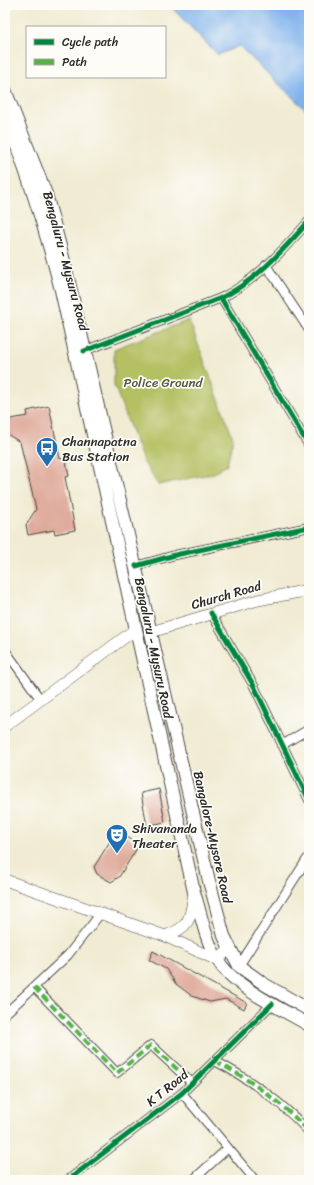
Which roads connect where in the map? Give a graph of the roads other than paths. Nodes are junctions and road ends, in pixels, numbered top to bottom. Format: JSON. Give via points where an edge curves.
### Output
{"nodes":[{"id":1,"x":5,"y":90,"type":"edge"},
{"id":2,"x":5,"y":116,"type":"edge"},
{"id":3,"x":309,"y":221,"type":"edge"},
{"id":4,"x":266,"y":265,"type":"junction"},
{"id":5,"x":221,"y":298,"type":"junction"},
{"id":6,"x":309,"y":330,"type":"edge"},
{"id":7,"x":84,"y":351,"type":"junction"},
{"id":8,"x":86,"y":377,"type":"junction"},
{"id":9,"x":309,"y":446,"type":"edge"},
{"id":10,"x":309,"y":527,"type":"edge"},
{"id":11,"x":128,"y":530,"type":"junction"},
{"id":12,"x":115,"y":534,"type":"junction"},
{"id":13,"x":136,"y":566,"type":"junction"},
{"id":14,"x":308,"y":593,"type":"edge"},
{"id":15,"x":212,"y":613,"type":"junction"},
{"id":16,"x":136,"y":629,"type":"junction"},
{"id":17,"x":151,"y":632,"type":"junction"},
{"id":18,"x":5,"y":650,"type":"edge"},
{"id":19,"x":41,"y":700,"type":"junction"},
{"id":20,"x":5,"y":726,"type":"edge"},
{"id":21,"x":309,"y":729,"type":"edge"},
{"id":22,"x":282,"y":745,"type":"junction"},
{"id":23,"x":309,"y":800,"type":"edge"},
{"id":24,"x":309,"y":856,"type":"edge"},
{"id":25,"x":5,"y":880,"type":"edge"},
{"id":26,"x":194,"y":892,"type":"junction"},
{"id":27,"x":101,"y":913,"type":"junction"},
{"id":28,"x":164,"y":936,"type":"junction"},
{"id":29,"x":230,"y":948,"type":"junction"},
{"id":30,"x":217,"y":960,"type":"junction"},
{"id":31,"x":239,"y":966,"type":"junction"},
{"id":32,"x":227,"y":971,"type":"junction"},
{"id":33,"x":34,"y":987,"type":"junction"},
{"id":34,"x":272,"y":1004,"type":"junction"},
{"id":35,"x":309,"y":1010,"type":"edge"},
{"id":36,"x":5,"y":1014,"type":"edge"},
{"id":37,"x":309,"y":1025,"type":"edge"},
{"id":38,"x":215,"y":1061,"type":"junction"},
{"id":39,"x":192,"y":1083,"type":"junction"},
{"id":40,"x":182,"y":1093,"type":"junction"},
{"id":41,"x":309,"y":1132,"type":"edge"},
{"id":42,"x":228,"y":1148,"type":"junction"},
{"id":43,"x":68,"y":1180,"type":"edge"},
{"id":44,"x":193,"y":1180,"type":"edge"},
{"id":45,"x":255,"y":1180,"type":"edge"}],
"edges":[{"from":1,"to":7,"type":"main road","name":"Bengaluru - Mysuru Road","via":[[46,194],[84,342]]},
{"from":2,"to":8,"type":"main road","name":"Bengaluru - Mysuru Road","via":[[44,224]]},
{"from":3,"to":4,"type":"street"},
{"from":4,"to":5,"type":"street","via":[[241,287]]},
{"from":4,"to":6,"type":"street"},
{"from":5,"to":7,"type":"street"},
{"from":5,"to":9,"type":"street"},
{"from":7,"to":8,"type":"main road","name":"Bengaluru - Mysuru Road"},
{"from":8,"to":11,"type":"main road","name":"Bengaluru - Mysuru Road"},
{"from":8,"to":12,"type":"main road","name":"Bengaluru - Mysuru Road"},
{"from":10,"to":13,"type":"street","via":[[175,555]]},
{"from":11,"to":12,"type":"main road"},
{"from":11,"to":13,"type":"main road","name":"Bengaluru - Mysuru Road"},
{"from":12,"to":16,"type":"main road","name":"Bengaluru - Mysuru Road"},
{"from":13,"to":17,"type":"main road","name":"Bengaluru - Mysuru Road"},
{"from":14,"to":15,"type":"main road","name":"Church Road","via":[[258,600]]},
{"from":15,"to":17,"type":"main road","name":"Church Road"},
{"from":15,"to":22,"type":"street","via":[[254,686]]},
{"from":16,"to":19,"type":"main road"},
{"from":16,"to":26,"type":"main road","name":"Bengaluru - Mysuru Road"},
{"from":17,"to":29,"type":"main road","name":"Bangalore-Mysore Road","via":[[209,881],[224,936]]},
{"from":18,"to":19,"type":"street"},
{"from":19,"to":20,"type":"main road"},
{"from":21,"to":22,"type":"street"},
{"from":22,"to":23,"type":"street"},
{"from":24,"to":31,"type":"street"},
{"from":25,"to":27,"type":"main road"},
{"from":26,"to":28,"type":"main road","via":[[191,915],[187,923],[180,930]]},
{"from":26,"to":30,"type":"main road","name":"Bengaluru - Mysuru Road"},
{"from":27,"to":28,"type":"main road"},
{"from":27,"to":33,"type":"street","via":[[68,955]]},
{"from":28,"to":30,"type":"main road"},
{"from":29,"to":30,"type":"main road"},
{"from":29,"to":31,"type":"main road","name":"Bangalore-Mysore Road"},
{"from":30,"to":32,"type":"main road","name":"Bengaluru - Mysuru Road"},
{"from":31,"to":32,"type":"main road"},
{"from":31,"to":35,"type":"main road","name":"Bangalore-Mysore Road"},
{"from":32,"to":34,"type":"main road","name":"Bengaluru - Mysuru Road"},
{"from":33,"to":36,"type":"street"},
{"from":33,"to":39,"type":"street","via":[[117,1073],[151,1045]]},
{"from":34,"to":37,"type":"main road","name":"Bengaluru - Mysuru Road"},
{"from":34,"to":38,"type":"street","name":"K T Road"},
{"from":38,"to":39,"type":"street","name":"K T Road"},
{"from":38,"to":41,"type":"street","via":[[269,1095]]},
{"from":39,"to":40,"type":"street","name":"K T Road"},
{"from":40,"to":42,"type":"street"},
{"from":40,"to":43,"type":"street","name":"K T Road"},
{"from":42,"to":44,"type":"street"},
{"from":42,"to":45,"type":"street"}]}
